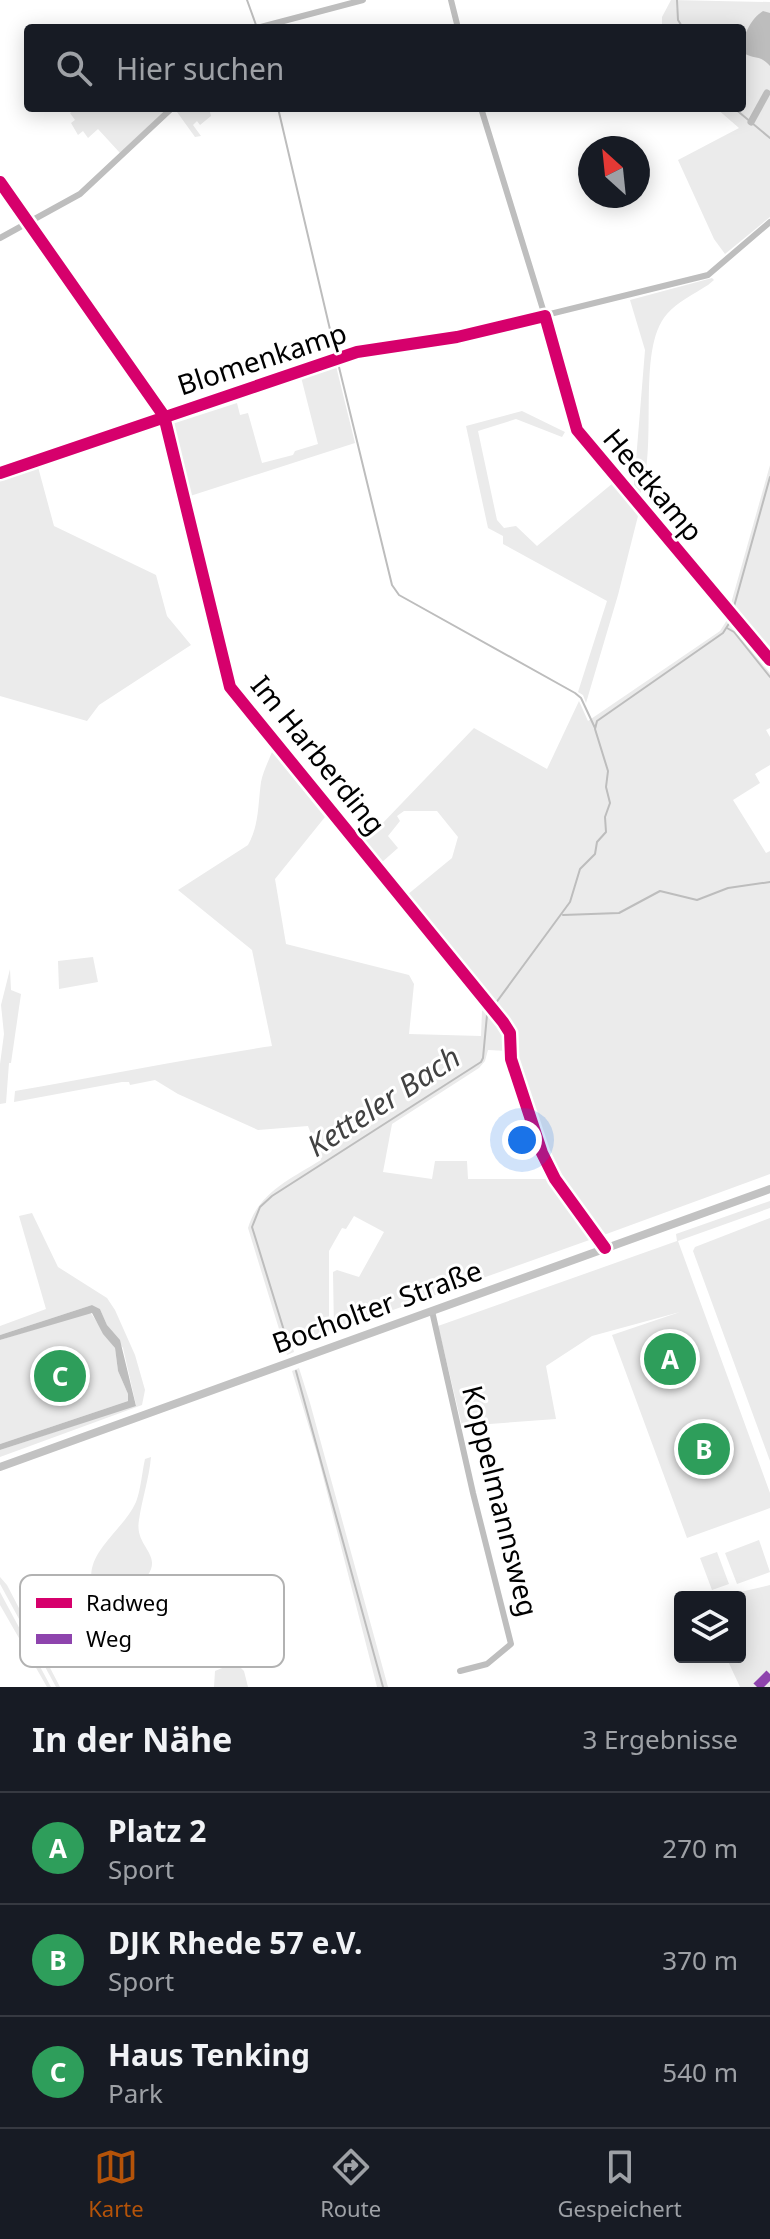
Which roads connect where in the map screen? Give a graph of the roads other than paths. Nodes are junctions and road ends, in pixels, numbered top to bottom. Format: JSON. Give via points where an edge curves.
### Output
{"nodes":[{"id":1,"x":363,"y":0,"type":"edge"},
{"id":2,"x":451,"y":0,"type":"edge"},
{"id":3,"x":272,"y":24,"type":"edge"},
{"id":4,"x":457,"y":24,"type":"edge"},
{"id":5,"x":168,"y":112,"type":"edge"},
{"id":6,"x":482,"y":112,"type":"edge"},
{"id":7,"x":0,"y":182,"type":"edge"},
{"id":8,"x":770,"y":222,"type":"edge"},
{"id":9,"x":28,"y":223,"type":"junction"},
{"id":10,"x":0,"y":238,"type":"edge"},
{"id":11,"x":545,"y":316,"type":"junction"},
{"id":12,"x":164,"y":416,"type":"junction"},
{"id":13,"x":0,"y":473,"type":"edge"},
{"id":14,"x":770,"y":660,"type":"edge"},
{"id":15,"x":770,"y":1189,"type":"edge"},
{"id":16,"x":605,"y":1248,"type":"junction"},
{"id":17,"x":432,"y":1311,"type":"junction"},
{"id":18,"x":0,"y":1467,"type":"edge"},
{"id":19,"x":460,"y":1671,"type":"dead end"}],
"edges":[{"from":1,"to":3,"type":"street"},
{"from":2,"to":4,"type":"street"},
{"from":5,"to":9,"type":"street","via":[[80,194]]},
{"from":6,"to":11,"type":"street","name":"Heetkamp"},
{"from":7,"to":9,"type":"street","name":"Im Harberding"},
{"from":8,"to":11,"type":"street","name":"Blomenkamp","via":[[708,275]]},
{"from":9,"to":10,"type":"street"},
{"from":9,"to":12,"type":"street","name":"Im Harberding"},
{"from":11,"to":12,"type":"street","name":"Blomenkamp","via":[[457,337],[357,352]]},
{"from":11,"to":14,"type":"street","name":"Heetkamp","via":[[577,430]]},
{"from":12,"to":13,"type":"street","name":"Blomenkamp"},
{"from":12,"to":16,"type":"street","name":"Im Harberding","via":[[230,687],[510,1033],[511,1059],[542,1153]]},
{"from":15,"to":16,"type":"main road","name":"Bocholter Straße"},
{"from":16,"to":17,"type":"main road","name":"Bocholter Straße"},
{"from":17,"to":18,"type":"main road","name":"Bocholter Straße"},
{"from":17,"to":19,"type":"street","name":"Koppelmannsweg","via":[[511,1644],[487,1664]]}]}
